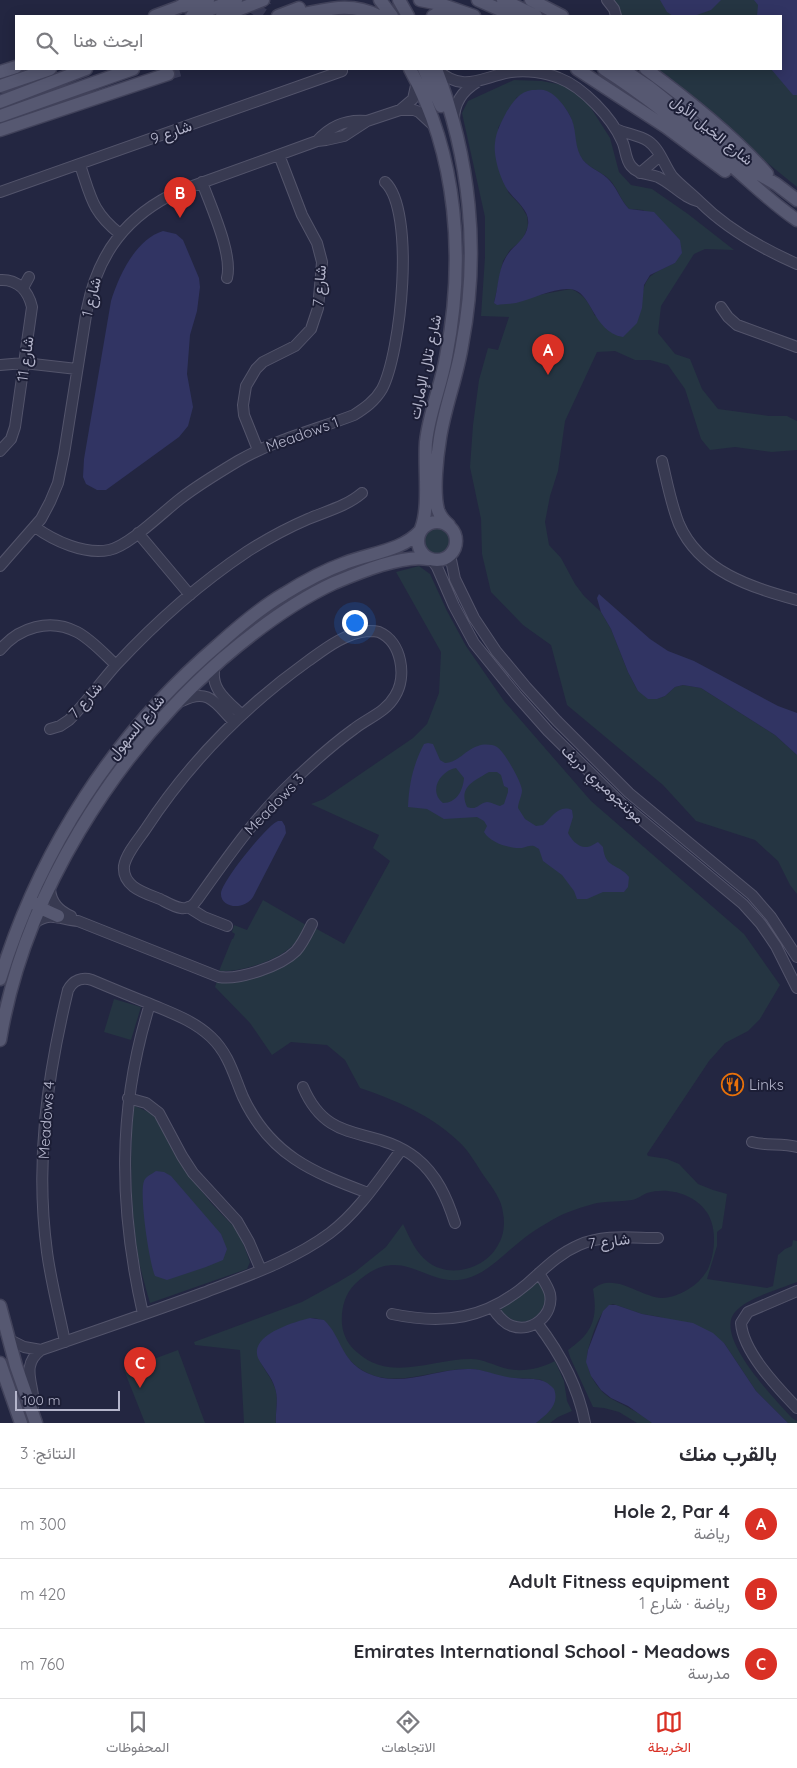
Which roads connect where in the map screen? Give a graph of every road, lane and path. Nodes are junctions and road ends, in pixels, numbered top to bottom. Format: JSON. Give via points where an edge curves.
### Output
{"nodes":[{"id":1,"x":192,"y":0,"type":"edge"},
{"id":2,"x":208,"y":0,"type":"edge"},
{"id":3,"x":263,"y":0,"type":"edge"},
{"id":4,"x":328,"y":0,"type":"edge"},
{"id":5,"x":399,"y":0,"type":"edge"},
{"id":6,"x":420,"y":0,"type":"edge"},
{"id":7,"x":503,"y":0,"type":"edge"},
{"id":8,"x":531,"y":0,"type":"edge"},
{"id":9,"x":483,"y":2,"type":"edge"},
{"id":10,"x":607,"y":2,"type":"edge"},
{"id":11,"x":236,"y":4,"type":"edge"},
{"id":12,"x":179,"y":7,"type":"junction"},
{"id":13,"x":379,"y":9,"type":"edge"},
{"id":14,"x":456,"y":10,"type":"junction"},
{"id":15,"x":158,"y":15,"type":"edge"},
{"id":16,"x":196,"y":15,"type":"edge"},
{"id":17,"x":223,"y":15,"type":"edge"},
{"id":18,"x":281,"y":15,"type":"edge"},
{"id":19,"x":297,"y":15,"type":"edge"},
{"id":20,"x":407,"y":15,"type":"edge"},
{"id":21,"x":434,"y":15,"type":"edge"},
{"id":22,"x":471,"y":15,"type":"edge"},
{"id":23,"x":512,"y":15,"type":"edge"},
{"id":24,"x":534,"y":15,"type":"edge"},
{"id":25,"x":560,"y":15,"type":"edge"},
{"id":26,"x":616,"y":15,"type":"edge"},
{"id":27,"x":15,"y":67,"type":"edge"},
{"id":28,"x":47,"y":70,"type":"edge"},
{"id":29,"x":83,"y":70,"type":"edge"},
{"id":30,"x":130,"y":70,"type":"edge"},
{"id":31,"x":342,"y":70,"type":"dead end"},
{"id":32,"x":411,"y":70,"type":"edge"},
{"id":33,"x":432,"y":70,"type":"edge"},
{"id":34,"x":432,"y":70,"type":"edge"},
{"id":35,"x":434,"y":70,"type":"edge"},
{"id":36,"x":579,"y":70,"type":"edge"},
{"id":37,"x":605,"y":70,"type":"edge"},
{"id":38,"x":624,"y":70,"type":"edge"},
{"id":39,"x":647,"y":70,"type":"edge"},
{"id":40,"x":0,"y":72,"type":"edge"},
{"id":41,"x":168,"y":74,"type":"dead end"},
{"id":42,"x":417,"y":81,"type":"junction"},
{"id":43,"x":481,"y":81,"type":"junction"},
{"id":44,"x":0,"y":86,"type":"edge"},
{"id":45,"x":0,"y":102,"type":"edge"},
{"id":46,"x":400,"y":110,"type":"junction"},
{"id":47,"x":0,"y":116,"type":"edge"},
{"id":48,"x":454,"y":120,"type":"junction"},
{"id":49,"x":616,"y":129,"type":"junction"},
{"id":50,"x":0,"y":130,"type":"edge"},
{"id":51,"x":437,"y":132,"type":"junction"},
{"id":52,"x":457,"y":134,"type":"junction"},
{"id":53,"x":279,"y":155,"type":"junction"},
{"id":54,"x":660,"y":156,"type":"junction"},
{"id":55,"x":80,"y":165,"type":"junction"},
{"id":56,"x":644,"y":170,"type":"junction"},
{"id":57,"x":202,"y":182,"type":"junction"},
{"id":58,"x":385,"y":182,"type":"dead end"},
{"id":59,"x":776,"y":184,"type":"junction"},
{"id":60,"x":0,"y":192,"type":"edge"},
{"id":61,"x":767,"y":198,"type":"junction"},
{"id":62,"x":797,"y":200,"type":"edge"},
{"id":63,"x":700,"y":202,"type":"junction"},
{"id":64,"x":797,"y":220,"type":"edge"},
{"id":65,"x":120,"y":234,"type":"junction"},
{"id":66,"x":797,"y":264,"type":"edge"},
{"id":67,"x":29,"y":277,"type":"dead end"},
{"id":68,"x":227,"y":278,"type":"dead end"},
{"id":69,"x":0,"y":280,"type":"edge"},
{"id":70,"x":23,"y":288,"type":"junction"},
{"id":71,"x":720,"y":307,"type":"dead end"},
{"id":72,"x":797,"y":347,"type":"edge"},
{"id":73,"x":24,"y":362,"type":"junction"},
{"id":74,"x":0,"y":365,"type":"edge"},
{"id":75,"x":77,"y":369,"type":"junction"},
{"id":76,"x":258,"y":450,"type":"junction"},
{"id":77,"x":0,"y":451,"type":"edge"},
{"id":78,"x":662,"y":461,"type":"dead end"},
{"id":79,"x":362,"y":493,"type":"dead end"},
{"id":80,"x":449,"y":526,"type":"junction"},
{"id":81,"x":35,"y":527,"type":"junction"},
{"id":82,"x":421,"y":530,"type":"junction"},
{"id":83,"x":138,"y":532,"type":"junction"},
{"id":84,"x":450,"y":555,"type":"junction"},
{"id":85,"x":430,"y":559,"type":"junction"},
{"id":86,"x":0,"y":566,"type":"edge"},
{"id":87,"x":190,"y":595,"type":"junction"},
{"id":88,"x":797,"y":600,"type":"edge"},
{"id":89,"x":0,"y":650,"type":"edge"},
{"id":90,"x":116,"y":665,"type":"junction"},
{"id":91,"x":215,"y":666,"type":"junction"},
{"id":92,"x":214,"y":694,"type":"junction"},
{"id":93,"x":176,"y":704,"type":"junction"},
{"id":94,"x":238,"y":718,"type":"junction"},
{"id":95,"x":50,"y":730,"type":"dead end"},
{"id":96,"x":53,"y":852,"type":"junction"},
{"id":97,"x":50,"y":889,"type":"junction"},
{"id":98,"x":188,"y":907,"type":"junction"},
{"id":99,"x":41,"y":908,"type":"junction"},
{"id":100,"x":58,"y":916,"type":"junction"},
{"id":101,"x":78,"y":921,"type":"junction"},
{"id":102,"x":35,"y":923,"type":"junction"},
{"id":103,"x":312,"y":924,"type":"dead end"},
{"id":104,"x":228,"y":926,"type":"dead end"},
{"id":105,"x":797,"y":957,"type":"edge"},
{"id":106,"x":0,"y":979,"type":"edge"},
{"id":107,"x":797,"y":988,"type":"edge"},
{"id":108,"x":150,"y":1004,"type":"junction"},
{"id":109,"x":0,"y":1040,"type":"edge"},
{"id":110,"x":303,"y":1087,"type":"dead end"},
{"id":111,"x":128,"y":1098,"type":"junction"},
{"id":112,"x":797,"y":1137,"type":"edge"},
{"id":113,"x":752,"y":1142,"type":"dead end"},
{"id":114,"x":779,"y":1145,"type":"junction"},
{"id":115,"x":797,"y":1147,"type":"edge"},
{"id":116,"x":402,"y":1149,"type":"junction"},
{"id":117,"x":368,"y":1193,"type":"junction"},
{"id":118,"x":455,"y":1223,"type":"dead end"},
{"id":119,"x":658,"y":1238,"type":"dead end"},
{"id":120,"x":260,"y":1270,"type":"junction"},
{"id":121,"x":538,"y":1273,"type":"junction"},
{"id":122,"x":797,"y":1291,"type":"edge"},
{"id":123,"x":0,"y":1306,"type":"edge"},
{"id":124,"x":492,"y":1307,"type":"junction"},
{"id":125,"x":143,"y":1314,"type":"junction"},
{"id":126,"x":392,"y":1314,"type":"dead end"},
{"id":127,"x":538,"y":1323,"type":"junction"},
{"id":128,"x":8,"y":1340,"type":"junction"},
{"id":129,"x":65,"y":1342,"type":"junction"},
{"id":130,"x":41,"y":1350,"type":"junction"},
{"id":131,"x":0,"y":1363,"type":"edge"},
{"id":132,"x":797,"y":1408,"type":"edge"},
{"id":133,"x":34,"y":1418,"type":"edge"},
{"id":134,"x":21,"y":1423,"type":"edge"},
{"id":135,"x":585,"y":1423,"type":"edge"}],
"edges":[{"from":1,"to":12,"type":"main road"},
{"from":2,"to":12,"type":"main road"},
{"from":3,"to":11,"type":"main road"},
{"from":4,"to":18,"type":"main road"},
{"from":5,"to":20,"type":"main road"},
{"from":6,"to":14,"type":"main road"},
{"from":7,"to":24,"type":"main road"},
{"from":8,"to":25,"type":"main road"},
{"from":9,"to":23,"type":"main road"},
{"from":10,"to":26,"type":"street"},
{"from":11,"to":16,"type":"main road"},
{"from":11,"to":17,"type":"main road"},
{"from":12,"to":15,"type":"main road"},
{"from":13,"to":19,"type":"main road","via":[[341,6]]},
{"from":14,"to":21,"type":"main road"},
{"from":14,"to":22,"type":"main road"},
{"from":27,"to":40,"type":"main road"},
{"from":28,"to":44,"type":"main road"},
{"from":29,"to":45,"type":"main road"},
{"from":30,"to":47,"type":"main road"},
{"from":31,"to":55,"type":"street","name":"شارع 9"},
{"from":32,"to":42,"type":"main road","name":"شارع تلال الإمارات"},
{"from":33,"to":48,"type":"main road","name":"شارع تلال الإمارات"},
{"from":34,"to":52,"type":"main road","via":[[448,122]]},
{"from":35,"to":43,"type":"street","via":[[457,82]]},
{"from":36,"to":61,"type":"main road"},
{"from":37,"to":61,"type":"main road","name":"شارع الخيل الأول","via":[[673,118]]},
{"from":38,"to":59,"type":"main road","name":"شارع الخيل الأول","via":[[757,173]]},
{"from":39,"to":59,"type":"main road","via":[[753,158]]},
{"from":41,"to":50,"type":"main road"},
{"from":42,"to":46,"type":"street","via":[[413,98]]},
{"from":42,"to":51,"type":"main road","name":"شارع تلال الإمارات"},
{"from":43,"to":48,"type":"street","via":[[460,97]]},
{"from":43,"to":49,"type":"street","via":[[512,72],[536,72],[559,78],[588,96]]},
{"from":46,"to":51,"type":"street","via":[[419,112],[428,118]]},
{"from":46,"to":53,"type":"street","name":"شارع 1","via":[[367,121],[340,124],[317,141]]},
{"from":48,"to":52,"type":"main road","name":"شارع تلال الإمارات"},
{"from":49,"to":54,"type":"street","via":[[647,141]]},
{"from":49,"to":56,"type":"street","via":[[629,164]]},
{"from":51,"to":82,"type":"main road","name":"شارع تلال الإمارات","via":[[448,175],[456,240],[456,281],[446,358],[426,441],[426,509]]},
{"from":52,"to":80,"type":"main road","name":"شارع تلال الإمارات","via":[[468,193],[471,266],[462,346],[443,417],[437,461],[438,508]]},
{"from":53,"to":57,"type":"street","name":"شارع 1"},
{"from":53,"to":76,"type":"street","name":"شارع 7","via":[[302,215],[317,243],[322,275],[318,308],[311,329],[295,346],[256,369],[246,386],[244,415]]},
{"from":54,"to":56,"type":"street"},
{"from":54,"to":63,"type":"street","via":[[672,175]]},
{"from":55,"to":60,"type":"street","name":"شارع 9"},
{"from":55,"to":65,"type":"street","via":[[97,211]]},
{"from":56,"to":63,"type":"street"},
{"from":57,"to":65,"type":"street","name":"شارع 1","via":[[157,202]]},
{"from":57,"to":68,"type":"street","via":[[228,255]]},
{"from":58,"to":76,"type":"street","name":"Meadows 1","via":[[396,201],[403,271],[398,327],[390,369],[381,391],[354,415]]},
{"from":59,"to":62,"type":"main road","name":"شارع الخيل الأول"},
{"from":61,"to":64,"type":"main road","name":"شارع الخيل الأول"},
{"from":63,"to":66,"type":"street","via":[[773,254]]},
{"from":65,"to":75,"type":"street","name":"شارع 1","via":[[101,264],[92,289]]},
{"from":67,"to":70,"type":"street"},
{"from":69,"to":70,"type":"street"},
{"from":70,"to":73,"type":"street","name":"شارع 11","via":[[32,307]]},
{"from":71,"to":72,"type":"street","via":[[738,325]]},
{"from":73,"to":74,"type":"street"},
{"from":73,"to":75,"type":"street"},
{"from":73,"to":77,"type":"street","name":"شارع 11","via":[[13,434]]},
{"from":75,"to":81,"type":"street","name":"شارع 1","via":[[61,474]]},
{"from":76,"to":83,"type":"street","name":"Meadows 1","via":[[194,488]]},
{"from":78,"to":88,"type":"street","via":[[680,525],[706,560],[731,577]]},
{"from":79,"to":87,"type":"street","name":"شارع 7","via":[[347,504],[300,522],[262,542]]},
{"from":80,"to":82,"type":"main road","via":[[434,522]]},
{"from":80,"to":84,"type":"main road","via":[[456,540]]},
{"from":81,"to":83,"type":"street","name":"Meadows 1","via":[[61,543],[97,551],[119,547]]},
{"from":81,"to":86,"type":"street","name":"شارع 1"},
{"from":82,"to":85,"type":"main road","via":[[418,546]]},
{"from":82,"to":96,"type":"main road","name":"شارع السهول","via":[[404,544],[344,563],[301,583],[252,616],[206,655],[164,696],[120,747],[69,822]]},
{"from":83,"to":87,"type":"street"},
{"from":84,"to":85,"type":"main road","via":[[442,560]]},
{"from":84,"to":105,"type":"street","name":"مونتجوميري دريف","via":[[455,579],[474,618],[526,687],[629,793],[752,895],[771,916]]},
{"from":85,"to":91,"type":"main road","name":"شارع السهول","via":[[404,559],[324,588],[258,629]]},
{"from":85,"to":107,"type":"street","name":"مونتجوميري دريف","via":[[474,643],[517,696],[620,802],[743,904],[776,946]]},
{"from":87,"to":90,"type":"street","name":"شارع 7"},
{"from":89,"to":90,"type":"street","via":[[25,630],[57,626],[85,637]]},
{"from":90,"to":95,"type":"street","name":"شارع 7","via":[[69,720]]},
{"from":91,"to":92,"type":"street"},
{"from":91,"to":93,"type":"main road","name":"شارع السهول"},
{"from":92,"to":93,"type":"street","via":[[194,695]]},
{"from":92,"to":94,"type":"street"},
{"from":93,"to":97,"type":"main road","name":"شارع السهول","via":[[137,748],[102,796],[65,856]]},
{"from":94,"to":98,"type":"street","name":"Meadows 3","via":[[169,796],[124,863],[125,875],[131,886],[180,908]]},
{"from":94,"to":98,"type":"street","name":"Meadows 3","via":[[306,663],[346,636],[368,630],[379,632],[398,652],[402,673],[396,695],[389,704],[354,728],[292,782],[252,825],[197,900]]},
{"from":96,"to":99,"type":"main road","via":[[35,900]]},
{"from":96,"to":106,"type":"main road","name":"شارع السهول","via":[[31,896]]},
{"from":97,"to":99,"type":"main road","name":"شارع السهول"},
{"from":97,"to":101,"type":"street","via":[[56,906]]},
{"from":98,"to":104,"type":"street"},
{"from":99,"to":100,"type":"main road"},
{"from":99,"to":102,"type":"main road","name":"شارع السهول"},
{"from":100,"to":101,"type":"street"},
{"from":100,"to":102,"type":"street","via":[[48,916]]},
{"from":101,"to":103,"type":"street","via":[[219,977],[230,978],[276,964],[289,956],[300,946]]},
{"from":102,"to":109,"type":"main road","name":"شارع السهول","via":[[11,990]]},
{"from":108,"to":111,"type":"street"},
{"from":108,"to":117,"type":"street","name":"Meadows 4","via":[[191,1022],[213,1039],[230,1062],[253,1116],[280,1148],[315,1173]]},
{"from":108,"to":129,"type":"street","name":"Meadows 4","via":[[83,979],[70,985],[64,1008],[46,1102],[43,1195],[47,1251]]},
{"from":110,"to":116,"type":"street","via":[[310,1102],[328,1122]]},
{"from":111,"to":120,"type":"street","via":[[146,1103],[159,1113],[193,1173],[237,1221]]},
{"from":111,"to":125,"type":"street","via":[[124,1159],[126,1205]]},
{"from":112,"to":114,"type":"street"},
{"from":113,"to":114,"type":"street"},
{"from":114,"to":115,"type":"street"},
{"from":116,"to":117,"type":"street"},
{"from":116,"to":118,"type":"street","via":[[436,1179]]},
{"from":117,"to":120,"type":"street","via":[[332,1232],[285,1260]]},
{"from":119,"to":121,"type":"street","name":"شارع 7","via":[[597,1239],[565,1252]]},
{"from":120,"to":125,"type":"street"},
{"from":121,"to":124,"type":"street","name":"شارع 7","via":[[517,1292]]},
{"from":121,"to":127,"type":"street","via":[[548,1287],[550,1303]]},
{"from":122,"to":132,"type":"street","via":[[748,1312],[741,1323],[742,1333],[761,1366]]},
{"from":123,"to":128,"type":"main road"},
{"from":124,"to":126,"type":"street","name":"شارع 7","via":[[453,1319],[432,1320]]},
{"from":124,"to":127,"type":"street","via":[[512,1326],[521,1328]]},
{"from":125,"to":129,"type":"street"},
{"from":127,"to":135,"type":"street","via":[[564,1363],[576,1389]]},
{"from":128,"to":130,"type":"street"},
{"from":128,"to":133,"type":"main road"},
{"from":129,"to":130,"type":"street"},
{"from":130,"to":133,"type":"street","via":[[29,1367]]},
{"from":131,"to":134,"type":"main road"}]}
